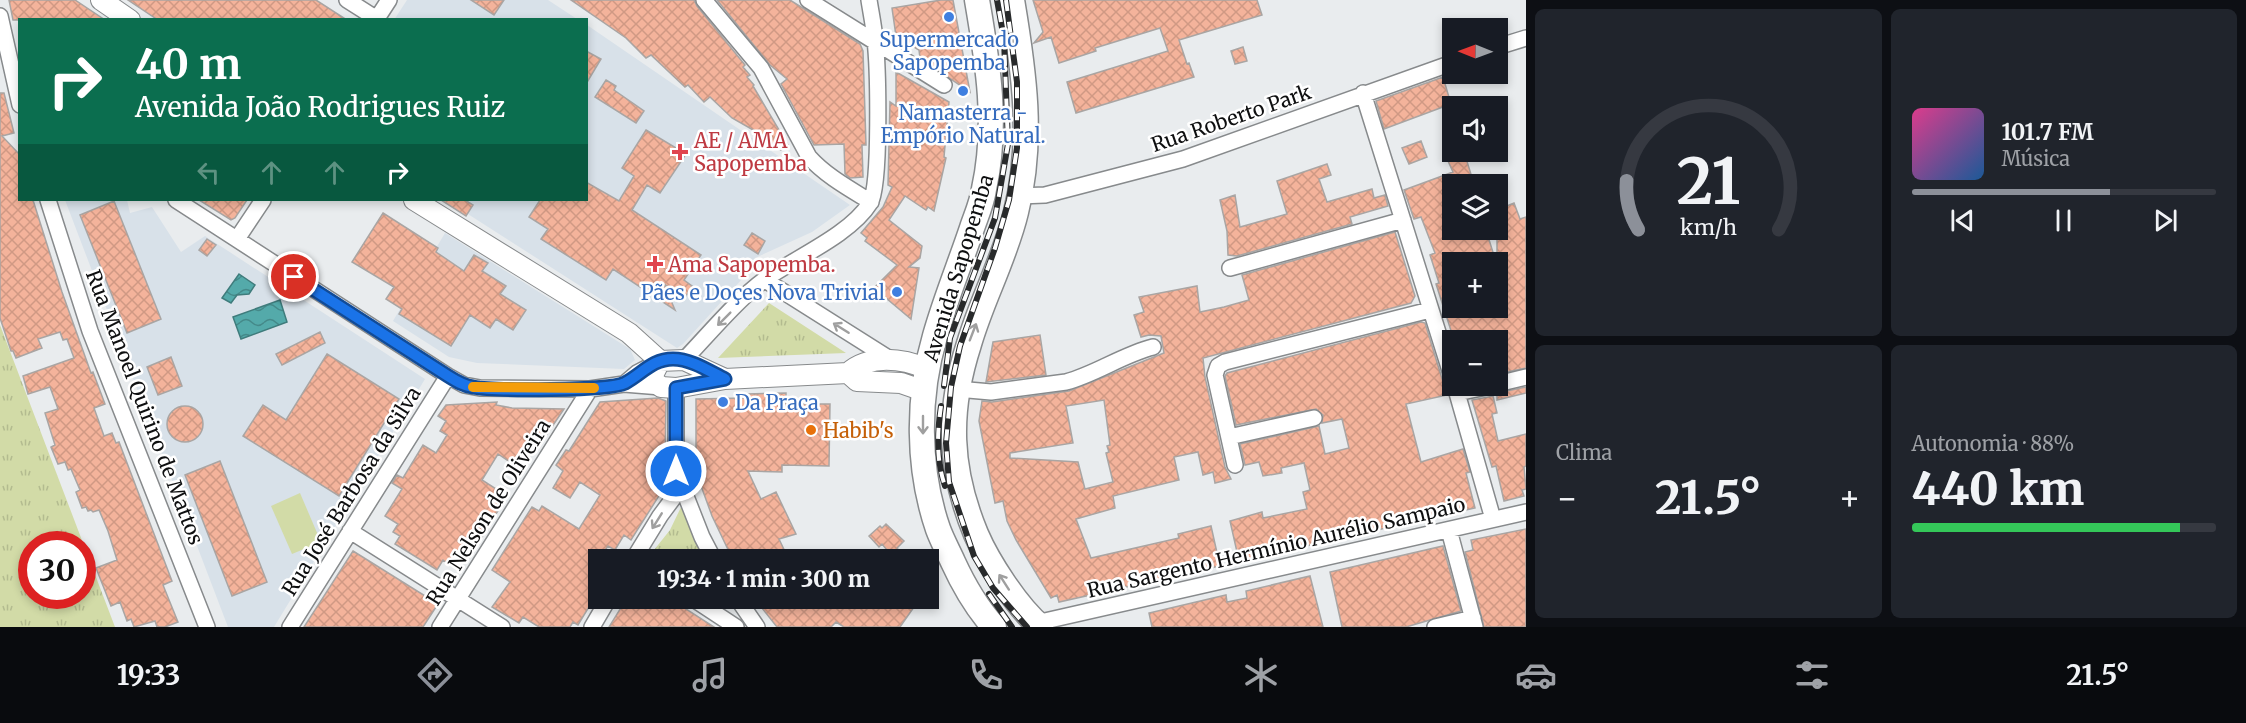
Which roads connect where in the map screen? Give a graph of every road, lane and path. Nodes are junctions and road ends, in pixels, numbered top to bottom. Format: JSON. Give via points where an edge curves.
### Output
{"nodes":[{"id":1,"x":347,"y":0,"type":"edge"},
{"id":2,"x":389,"y":0,"type":"edge"},
{"id":3,"x":704,"y":0,"type":"edge"},
{"id":4,"x":808,"y":0,"type":"edge"},
{"id":5,"x":869,"y":0,"type":"edge"},
{"id":6,"x":977,"y":0,"type":"edge"},
{"id":7,"x":1012,"y":0,"type":"edge"},
{"id":8,"x":111,"y":3,"type":"edge"},
{"id":9,"x":0,"y":16,"type":"edge"},
{"id":10,"x":128,"y":18,"type":"edge"},
{"id":11,"x":375,"y":18,"type":"edge"},
{"id":12,"x":378,"y":18,"type":"edge"},
{"id":13,"x":1526,"y":38,"type":"edge"},
{"id":14,"x":875,"y":40,"type":"junction"},
{"id":15,"x":1508,"y":44,"type":"edge"},
{"id":16,"x":1442,"y":66,"type":"edge"},
{"id":17,"x":944,"y":85,"type":"dead end"},
{"id":18,"x":1363,"y":93,"type":"junction"},
{"id":19,"x":18,"y":95,"type":"edge"},
{"id":20,"x":1019,"y":196,"type":"junction"},
{"id":21,"x":48,"y":201,"type":"edge"},
{"id":22,"x":178,"y":201,"type":"edge"},
{"id":23,"x":262,"y":201,"type":"edge"},
{"id":24,"x":416,"y":201,"type":"edge"},
{"id":25,"x":872,"y":202,"type":"junction"},
{"id":26,"x":1402,"y":220,"type":"junction"},
{"id":27,"x":237,"y":239,"type":"junction"},
{"id":28,"x":1230,"y":268,"type":"dead end"},
{"id":29,"x":765,"y":280,"type":"junction"},
{"id":30,"x":1430,"y":310,"type":"junction"},
{"id":31,"x":1153,"y":346,"type":"dead end"},
{"id":32,"x":1442,"y":347,"type":"edge"},
{"id":33,"x":890,"y":359,"type":"junction"},
{"id":34,"x":684,"y":360,"type":"junction"},
{"id":35,"x":660,"y":361,"type":"junction"},
{"id":36,"x":848,"y":373,"type":"junction"},
{"id":37,"x":448,"y":376,"type":"junction"},
{"id":38,"x":1526,"y":377,"type":"edge"},
{"id":39,"x":725,"y":379,"type":"junction"},
{"id":40,"x":926,"y":380,"type":"junction"},
{"id":41,"x":1508,"y":381,"type":"edge"},
{"id":42,"x":624,"y":384,"type":"junction"},
{"id":43,"x":669,"y":388,"type":"junction"},
{"id":44,"x":590,"y":389,"type":"junction"},
{"id":45,"x":1458,"y":396,"type":"edge"},
{"id":46,"x":956,"y":398,"type":"junction"},
{"id":47,"x":1314,"y":418,"type":"dead end"},
{"id":48,"x":1229,"y":437,"type":"junction"},
{"id":49,"x":1235,"y":465,"type":"dead end"},
{"id":50,"x":682,"y":485,"type":"junction"},
{"id":51,"x":1526,"y":512,"type":"edge"},
{"id":52,"x":1493,"y":519,"type":"junction"},
{"id":53,"x":1449,"y":530,"type":"junction"},
{"id":54,"x":350,"y":531,"type":"junction"},
{"id":55,"x":640,"y":549,"type":"edge"},
{"id":56,"x":708,"y":549,"type":"edge"},
{"id":57,"x":457,"y":600,"type":"junction"},
{"id":58,"x":603,"y":609,"type":"edge"},
{"id":59,"x":709,"y":609,"type":"edge"},
{"id":60,"x":745,"y":609,"type":"edge"},
{"id":61,"x":1474,"y":622,"type":"edge"},
{"id":62,"x":983,"y":623,"type":"edge"},
{"id":63,"x":1039,"y":625,"type":"edge"},
{"id":64,"x":207,"y":627,"type":"edge"},
{"id":65,"x":290,"y":627,"type":"edge"},
{"id":66,"x":440,"y":627,"type":"edge"},
{"id":67,"x":502,"y":627,"type":"edge"},
{"id":68,"x":592,"y":627,"type":"edge"},
{"id":69,"x":736,"y":627,"type":"edge"},
{"id":70,"x":757,"y":627,"type":"edge"},
{"id":71,"x":1436,"y":627,"type":"edge"}],
"edges":[{"from":1,"to":11,"type":"street"},
{"from":2,"to":12,"type":"street"},
{"from":3,"to":25,"type":"street","via":[[761,68],[809,157]]},
{"from":4,"to":14,"type":"street"},
{"from":5,"to":14,"type":"street"},
{"from":6,"to":40,"type":"main road","name":"Avenida Sapopemba","via":[[988,70],[991,150],[984,192],[935,336]]},
{"from":7,"to":20,"type":"main road","name":"Avenida Sapopemba","via":[[1027,108]]},
{"from":8,"to":10,"type":"street"},
{"from":9,"to":19,"type":"street"},
{"from":13,"to":15,"type":"street"},
{"from":14,"to":17,"type":"street"},
{"from":14,"to":25,"type":"street","via":[[877,168]]},
{"from":16,"to":18,"type":"street","name":"Rua Roberto Park"},
{"from":18,"to":20,"type":"street","name":"Rua Roberto Park","via":[[1183,159],[1045,195]]},
{"from":18,"to":26,"type":"street"},
{"from":46,"to":20,"type":"main road","name":"Avenida Sapopemba","one_way":true,"via":[[969,343],[1002,259]]},
{"from":21,"to":64,"type":"street","name":"Rua Manoel Quirino de Mattos","via":[[90,331]]},
{"from":22,"to":27,"type":"street"},
{"from":23,"to":27,"type":"street"},
{"from":24,"to":35,"type":"street","via":[[629,333]]},
{"from":25,"to":29,"type":"street","via":[[834,236]]},
{"from":26,"to":28,"type":"street"},
{"from":26,"to":30,"type":"street"},
{"from":27,"to":37,"type":"street"},
{"from":33,"to":29,"type":"street","one_way":true},
{"from":29,"to":34,"type":"street","one_way":true},
{"from":30,"to":32,"type":"street"},
{"from":30,"to":48,"type":"street","via":[[1218,366],[1215,375]]},
{"from":31,"to":46,"type":"street","via":[[1075,380]]},
{"from":33,"to":36,"type":"street","via":[[856,366]]},
{"from":33,"to":40,"type":"street","via":[[914,363]]},
{"from":34,"to":35,"type":"street"},
{"from":34,"to":39,"type":"street"},
{"from":35,"to":42,"type":"street"},
{"from":35,"to":43,"type":"street","via":[[653,380]]},
{"from":36,"to":39,"type":"street"},
{"from":36,"to":40,"type":"street","via":[[856,381]]},
{"from":37,"to":44,"type":"street","via":[[480,388]]},
{"from":37,"to":54,"type":"street","name":"Rua José Barbosa da Silva"},
{"from":38,"to":41,"type":"street"},
{"from":39,"to":43,"type":"street"},
{"from":40,"to":46,"type":"main road","via":[[938,376]]},
{"from":40,"to":62,"type":"main road","name":"Avenida Sapopemba","one_way":true,"via":[[922,429],[926,479],[938,529]]},
{"from":42,"to":43,"type":"street"},
{"from":42,"to":44,"type":"street"},
{"from":43,"to":50,"type":"street","via":[[676,471]]},
{"from":44,"to":57,"type":"street","name":"Rua Nelson de Oliveira"},
{"from":45,"to":52,"type":"street"},
{"from":63,"to":46,"type":"main road","name":"Avenida Sapopemba","one_way":true,"via":[[982,549],[963,503],[954,449]]},
{"from":47,"to":48,"type":"street"},
{"from":48,"to":49,"type":"street"},
{"from":50,"to":55,"type":"street","one_way":true},
{"from":50,"to":56,"type":"street"},
{"from":51,"to":52,"type":"street","name":"Rua Sargento Hermínio Aurélio Sampaio"},
{"from":52,"to":53,"type":"street","name":"Rua Sargento Hermínio Aurélio Sampaio"},
{"from":53,"to":61,"type":"street"},
{"from":53,"to":63,"type":"street","name":"Rua Sargento Hermínio Aurélio Sampaio"},
{"from":54,"to":57,"type":"street"},
{"from":54,"to":65,"type":"street","name":"Rua José Barbosa da Silva"},
{"from":57,"to":66,"type":"street","name":"Rua Nelson de Oliveira"},
{"from":57,"to":67,"type":"street"},
{"from":58,"to":68,"type":"street"},
{"from":59,"to":69,"type":"street"},
{"from":60,"to":70,"type":"street"},
{"from":61,"to":71,"type":"street"}]}
